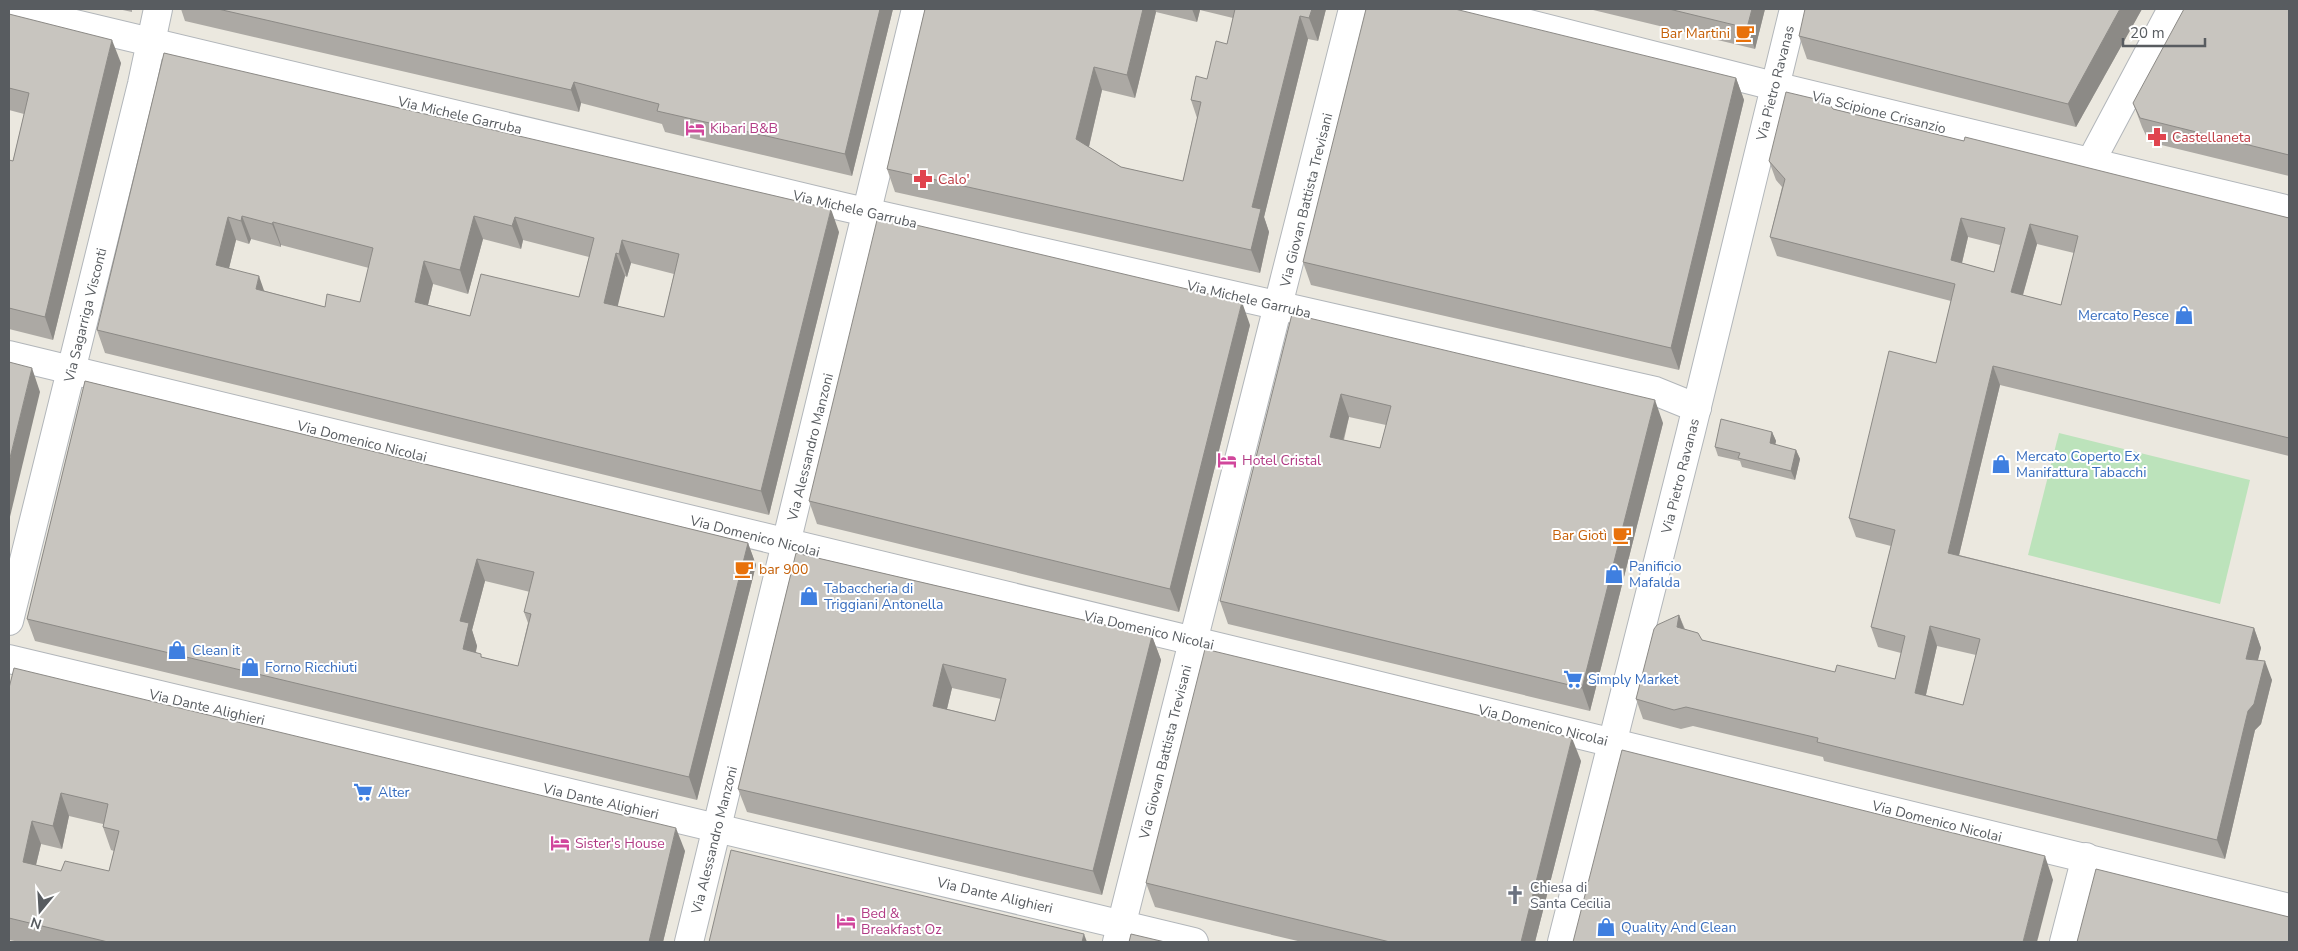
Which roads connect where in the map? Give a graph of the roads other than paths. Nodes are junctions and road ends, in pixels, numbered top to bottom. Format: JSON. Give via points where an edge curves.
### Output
{"nodes":[{"id":1,"x":12,"y":9,"type":"edge"},
{"id":2,"x":158,"y":9,"type":"edge"},
{"id":3,"x":916,"y":9,"type":"edge"},
{"id":4,"x":1353,"y":9,"type":"edge"},
{"id":5,"x":1470,"y":9,"type":"edge"},
{"id":6,"x":1794,"y":9,"type":"edge"},
{"id":7,"x":2172,"y":9,"type":"edge"},
{"id":8,"x":152,"y":42,"type":"junction"},
{"id":9,"x":1774,"y":86,"type":"junction"},
{"id":10,"x":2090,"y":162,"type":"junction"},
{"id":11,"x":2289,"y":210,"type":"edge"},
{"id":12,"x":867,"y":212,"type":"junction"},
{"id":13,"x":1280,"y":306,"type":"junction"},
{"id":14,"x":9,"y":355,"type":"edge"},
{"id":15,"x":72,"y":370,"type":"junction"},
{"id":16,"x":1697,"y":408,"type":"junction"},
{"id":17,"x":787,"y":544,"type":"junction"},
{"id":18,"x":9,"y":621,"type":"edge"},
{"id":19,"x":1194,"y":640,"type":"junction"},
{"id":20,"x":9,"y":659,"type":"edge"},
{"id":21,"x":1613,"y":742,"type":"junction"},
{"id":22,"x":717,"y":828,"type":"junction"},
{"id":23,"x":2086,"y":857,"type":"junction"},
{"id":24,"x":2289,"y":908,"type":"edge"},
{"id":25,"x":1119,"y":934,"type":"edge"},
{"id":26,"x":689,"y":942,"type":"edge"},
{"id":27,"x":1194,"y":942,"type":"edge"},
{"id":28,"x":1562,"y":942,"type":"edge"},
{"id":29,"x":2064,"y":942,"type":"edge"}],
"edges":[{"from":1,"to":8,"type":"street","name":"Via Michele Garruba"},
{"from":2,"to":8,"type":"street","name":"Via Sagarriga Visconti"},
{"from":3,"to":12,"type":"street","name":"Via Alessandro Manzoni"},
{"from":4,"to":13,"type":"street","name":"Via Giovan Battista Trevisani"},
{"from":5,"to":9,"type":"street","name":"Via Scipione Crisanzio"},
{"from":6,"to":9,"type":"street","name":"Via Pietro Ravanas"},
{"from":7,"to":10,"type":"street"},
{"from":8,"to":12,"type":"street","name":"Via Michele Garruba"},
{"from":8,"to":15,"type":"street","name":"Via Sagarriga Visconti"},
{"from":9,"to":10,"type":"street","name":"Via Scipione Crisanzio"},
{"from":9,"to":16,"type":"street","name":"Via Pietro Ravanas"},
{"from":10,"to":11,"type":"street","name":"Via Scipione Crisanzio"},
{"from":12,"to":13,"type":"street","name":"Via Michele Garruba"},
{"from":12,"to":17,"type":"street","name":"Via Alessandro Manzoni"},
{"from":13,"to":16,"type":"street","name":"Via Michele Garruba","via":[[1655,391]]},
{"from":13,"to":19,"type":"street","name":"Via Giovan Battista Trevisani"},
{"from":14,"to":15,"type":"street","name":"Via Domenico Nicolai"},
{"from":15,"to":17,"type":"street","name":"Via Domenico Nicolai"},
{"from":15,"to":18,"type":"street","name":"Via Sagarriga Visconti"},
{"from":16,"to":21,"type":"street","name":"Via Pietro Ravanas"},
{"from":17,"to":19,"type":"street","name":"Via Domenico Nicolai"},
{"from":17,"to":22,"type":"street","name":"Via Alessandro Manzoni"},
{"from":19,"to":21,"type":"street","name":"Via Domenico Nicolai"},
{"from":19,"to":25,"type":"street","name":"Via Giovan Battista Trevisani"},
{"from":20,"to":22,"type":"street","name":"Via Dante Alighieri"},
{"from":21,"to":23,"type":"street","name":"Via Domenico Nicolai"},
{"from":21,"to":28,"type":"street","name":"Via Pietro Ravanas"},
{"from":22,"to":25,"type":"street","name":"Via Dante Alighieri"},
{"from":22,"to":26,"type":"street","name":"Via Alessandro Manzoni"},
{"from":23,"to":24,"type":"street","name":"Via Domenico Nicolai"},
{"from":23,"to":29,"type":"street"},
{"from":25,"to":27,"type":"street","name":"Via Dante Alighieri"}]}
